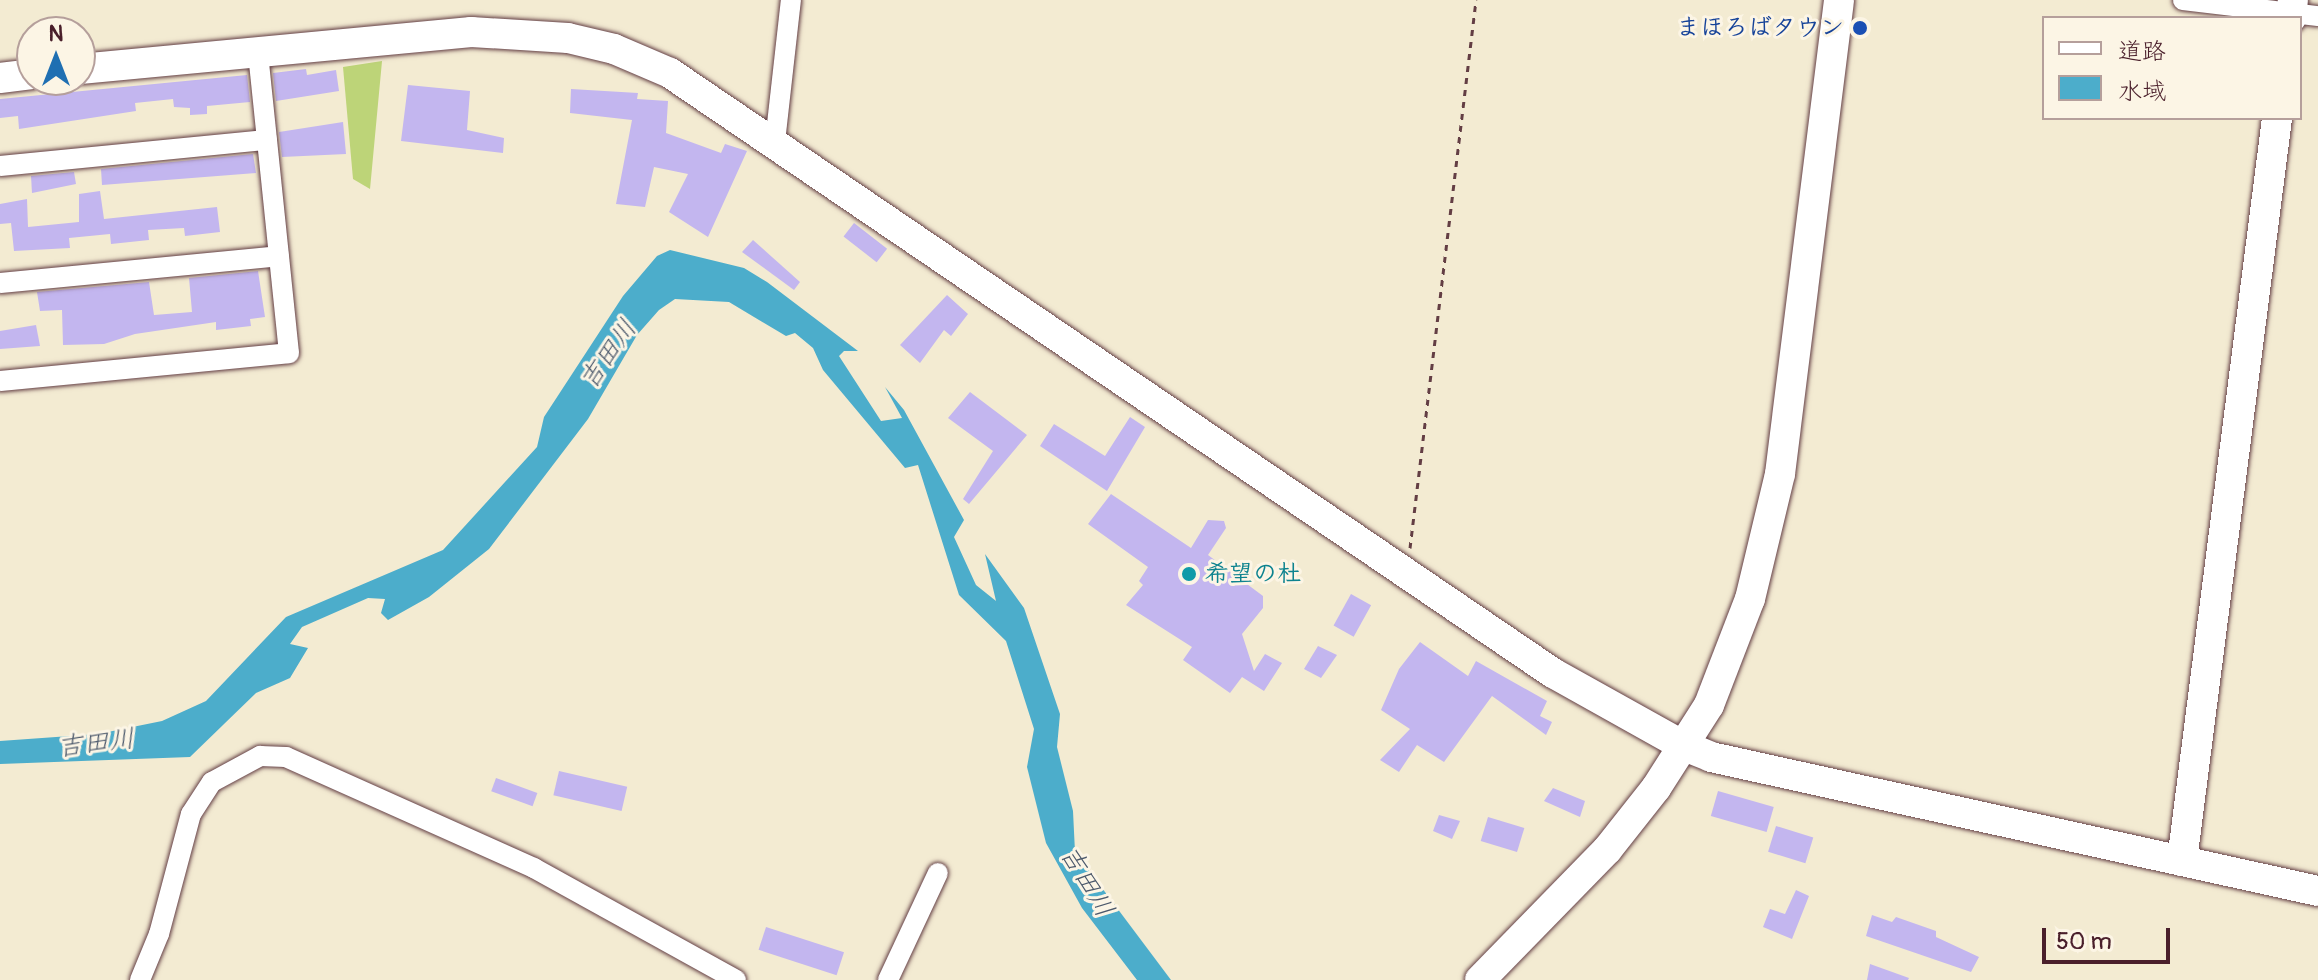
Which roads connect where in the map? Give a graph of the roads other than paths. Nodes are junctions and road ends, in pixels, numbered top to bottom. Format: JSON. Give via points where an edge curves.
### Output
{"nodes":[{"id":1,"x":791,"y":0,"type":"edge"},
{"id":2,"x":1839,"y":0,"type":"edge"},
{"id":3,"x":2183,"y":0,"type":"edge"},
{"id":4,"x":2298,"y":12,"type":"edge"},
{"id":5,"x":258,"y":51,"type":"junction"},
{"id":6,"x":96,"y":67,"type":"edge"},
{"id":7,"x":2277,"y":120,"type":"edge"},
{"id":8,"x":267,"y":140,"type":"junction"},
{"id":9,"x":775,"y":142,"type":"junction"},
{"id":10,"x":0,"y":166,"type":"edge"},
{"id":11,"x":279,"y":256,"type":"junction"},
{"id":12,"x":0,"y":283,"type":"edge"},
{"id":13,"x":0,"y":381,"type":"edge"},
{"id":14,"x":1682,"y":745,"type":"junction"},
{"id":15,"x":2182,"y":861,"type":"junction"},
{"id":16,"x":938,"y":873,"type":"dead end"},
{"id":17,"x":2318,"y":891,"type":"edge"},
{"id":18,"x":140,"y":980,"type":"edge"},
{"id":19,"x":736,"y":980,"type":"edge"},
{"id":20,"x":888,"y":980,"type":"edge"},
{"id":21,"x":1480,"y":980,"type":"edge"}],
"edges":[{"from":1,"to":9,"type":"street"},
{"from":2,"to":14,"type":"street","via":[[1797,353],[1764,553],[1709,705]]},
{"from":3,"to":4,"type":"street"},
{"from":5,"to":6,"type":"street"},
{"from":5,"to":8,"type":"street"},
{"from":5,"to":9,"type":"street","via":[[471,32],[568,38],[614,49],[670,73]]},
{"from":7,"to":15,"type":"street"},
{"from":8,"to":10,"type":"street"},
{"from":8,"to":11,"type":"street"},
{"from":9,"to":14,"type":"street","via":[[1553,673]]},
{"from":11,"to":12,"type":"street"},
{"from":11,"to":13,"type":"street","via":[[289,353]]},
{"from":14,"to":15,"type":"street","via":[[1711,757]]},
{"from":14,"to":21,"type":"street","via":[[1607,850]]},
{"from":15,"to":17,"type":"street"},
{"from":16,"to":20,"type":"street"},
{"from":18,"to":19,"type":"street","via":[[159,934],[191,814],[212,782],[260,756],[286,757],[534,868]]}]}
